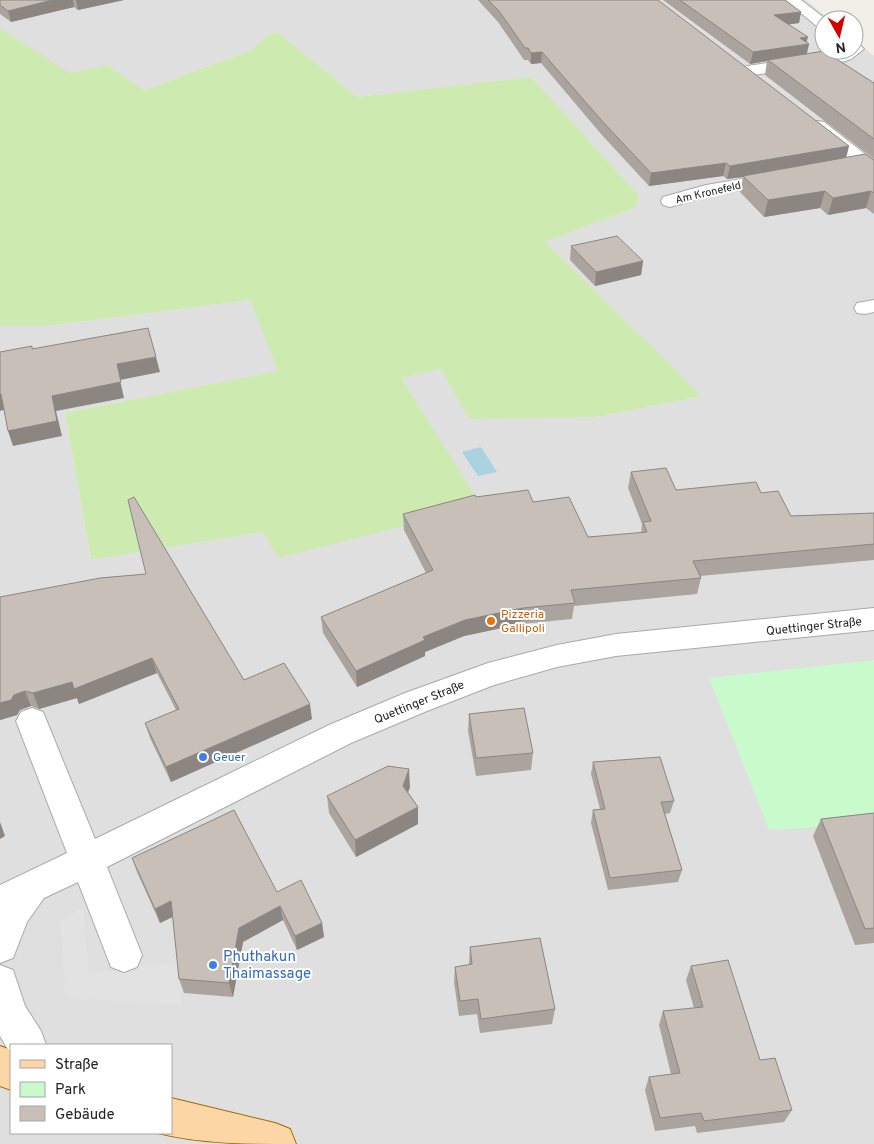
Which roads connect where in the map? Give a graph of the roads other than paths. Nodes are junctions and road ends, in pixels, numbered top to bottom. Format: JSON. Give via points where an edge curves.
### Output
{"nodes":[{"id":1,"x":792,"y":0,"type":"edge"},
{"id":2,"x":814,"y":17,"type":"edge"},
{"id":3,"x":814,"y":59,"type":"edge"},
{"id":4,"x":766,"y":86,"type":"edge"},
{"id":5,"x":803,"y":115,"type":"edge"},
{"id":6,"x":846,"y":166,"type":"edge"},
{"id":7,"x":869,"y":166,"type":"edge"},
{"id":8,"x":790,"y":176,"type":"edge"},
{"id":9,"x":670,"y":201,"type":"dead end"},
{"id":10,"x":874,"y":619,"type":"edge"},
{"id":11,"x":32,"y":721,"type":"dead end"},
{"id":12,"x":86,"y":860,"type":"junction"},
{"id":13,"x":32,"y":889,"type":"junction"},
{"id":14,"x":0,"y":903,"type":"edge"},
{"id":15,"x":0,"y":946,"type":"edge"},
{"id":16,"x":124,"y":955,"type":"dead end"},
{"id":17,"x":0,"y":983,"type":"edge"},
{"id":18,"x":26,"y":1044,"type":"edge"},
{"id":19,"x":172,"y":1118,"type":"edge"},
{"id":20,"x":275,"y":1144,"type":"edge"}],
"edges":[{"from":1,"to":2,"type":"street"},
{"from":3,"to":4,"type":"street","via":[[742,67]]},
{"from":5,"to":7,"type":"street"},
{"from":6,"to":7,"type":"street"},
{"from":8,"to":9,"type":"street","name":"Am Kronefeld","via":[[706,190]]},
{"from":10,"to":12,"type":"street","name":"Quettinger Straße","via":[[616,646],[557,656],[488,675],[340,734]]},
{"from":11,"to":12,"type":"street"},
{"from":12,"to":13,"type":"street","name":"Quettinger Straße"},
{"from":12,"to":16,"type":"street"},
{"from":13,"to":14,"type":"street","name":"Quettinger Straße"},
{"from":13,"to":15,"type":"street","via":[[12,913]]},
{"from":17,"to":18,"type":"street","via":[[8,1014]]},
{"from":19,"to":20,"type":"main road"}]}
